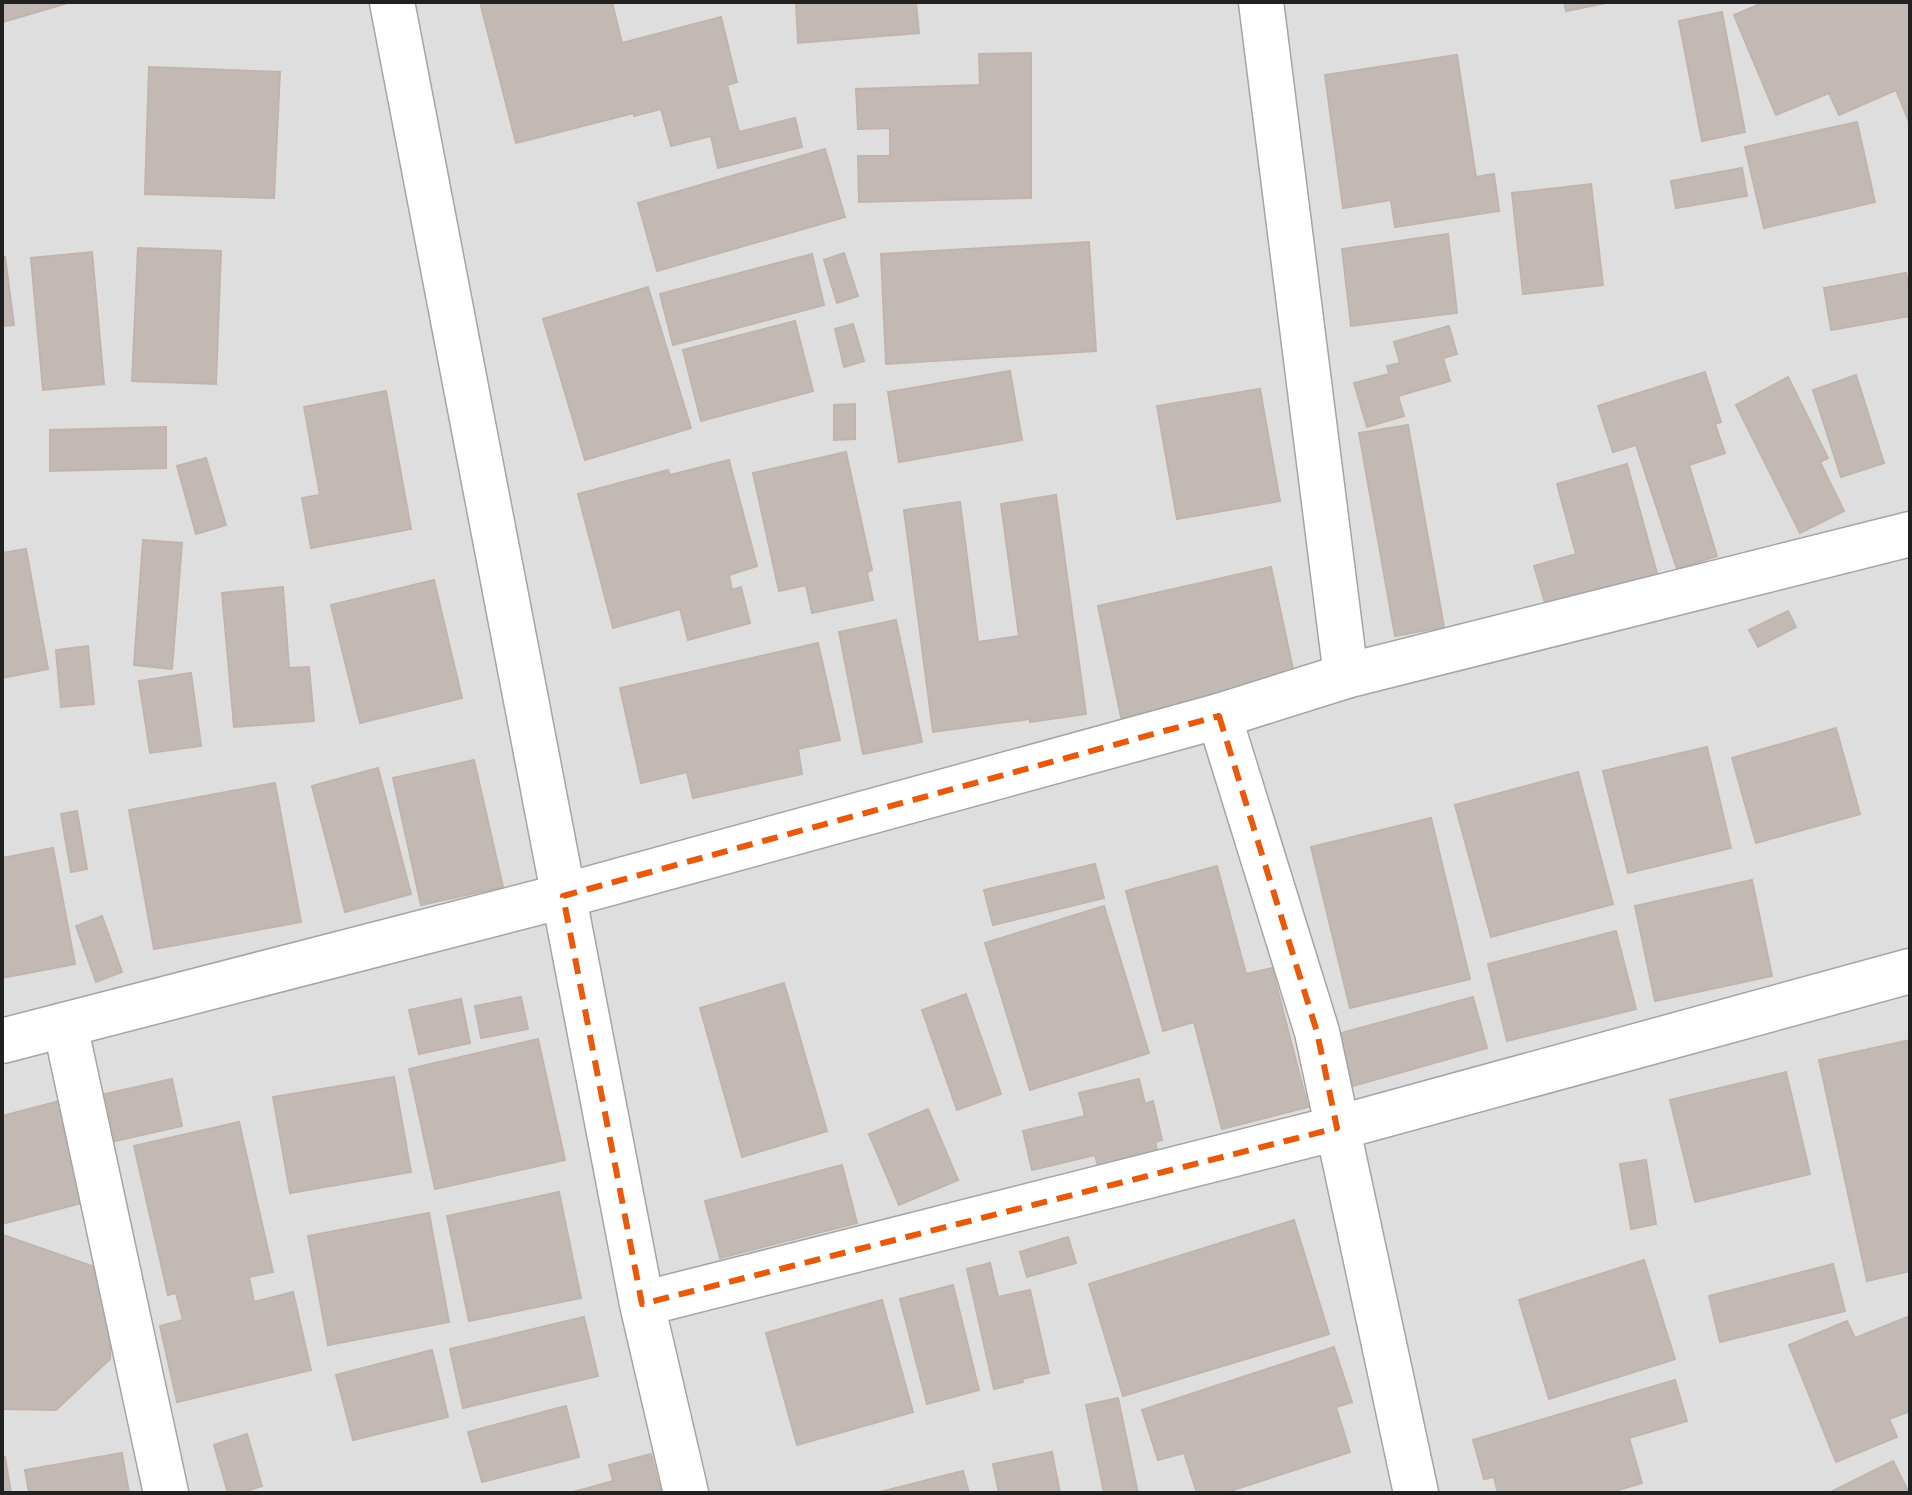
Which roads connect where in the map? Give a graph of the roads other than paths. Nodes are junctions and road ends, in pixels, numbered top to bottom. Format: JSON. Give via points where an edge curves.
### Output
{"nodes":[{"id":1,"x":392,"y":2,"type":"edge"},
{"id":2,"x":1261,"y":2,"type":"edge"},
{"id":3,"x":1910,"y":534,"type":"edge"},
{"id":4,"x":1346,"y":676,"type":"junction"},
{"id":5,"x":1219,"y":716,"type":"junction"},
{"id":6,"x":563,"y":896,"type":"junction"},
{"id":7,"x":1910,"y":971,"type":"edge"},
{"id":8,"x":65,"y":1025,"type":"junction"},
{"id":9,"x":2,"y":1041,"type":"edge"},
{"id":10,"x":1337,"y":1128,"type":"junction"},
{"id":11,"x":642,"y":1304,"type":"junction"},
{"id":12,"x":166,"y":1493,"type":"edge"},
{"id":13,"x":686,"y":1493,"type":"edge"},
{"id":14,"x":1416,"y":1493,"type":"edge"}],
"edges":[{"from":1,"to":6,"type":"street"},
{"from":2,"to":4,"type":"street"},
{"from":3,"to":4,"type":"street"},
{"from":4,"to":5,"type":"street"},
{"from":5,"to":6,"type":"street"},
{"from":5,"to":10,"type":"street","via":[[1317,1032]]},
{"from":6,"to":8,"type":"street"},
{"from":6,"to":11,"type":"street"},
{"from":7,"to":10,"type":"street"},
{"from":8,"to":9,"type":"street"},
{"from":8,"to":12,"type":"street"},
{"from":10,"to":11,"type":"street"},
{"from":10,"to":14,"type":"street"},
{"from":11,"to":13,"type":"street"}]}
